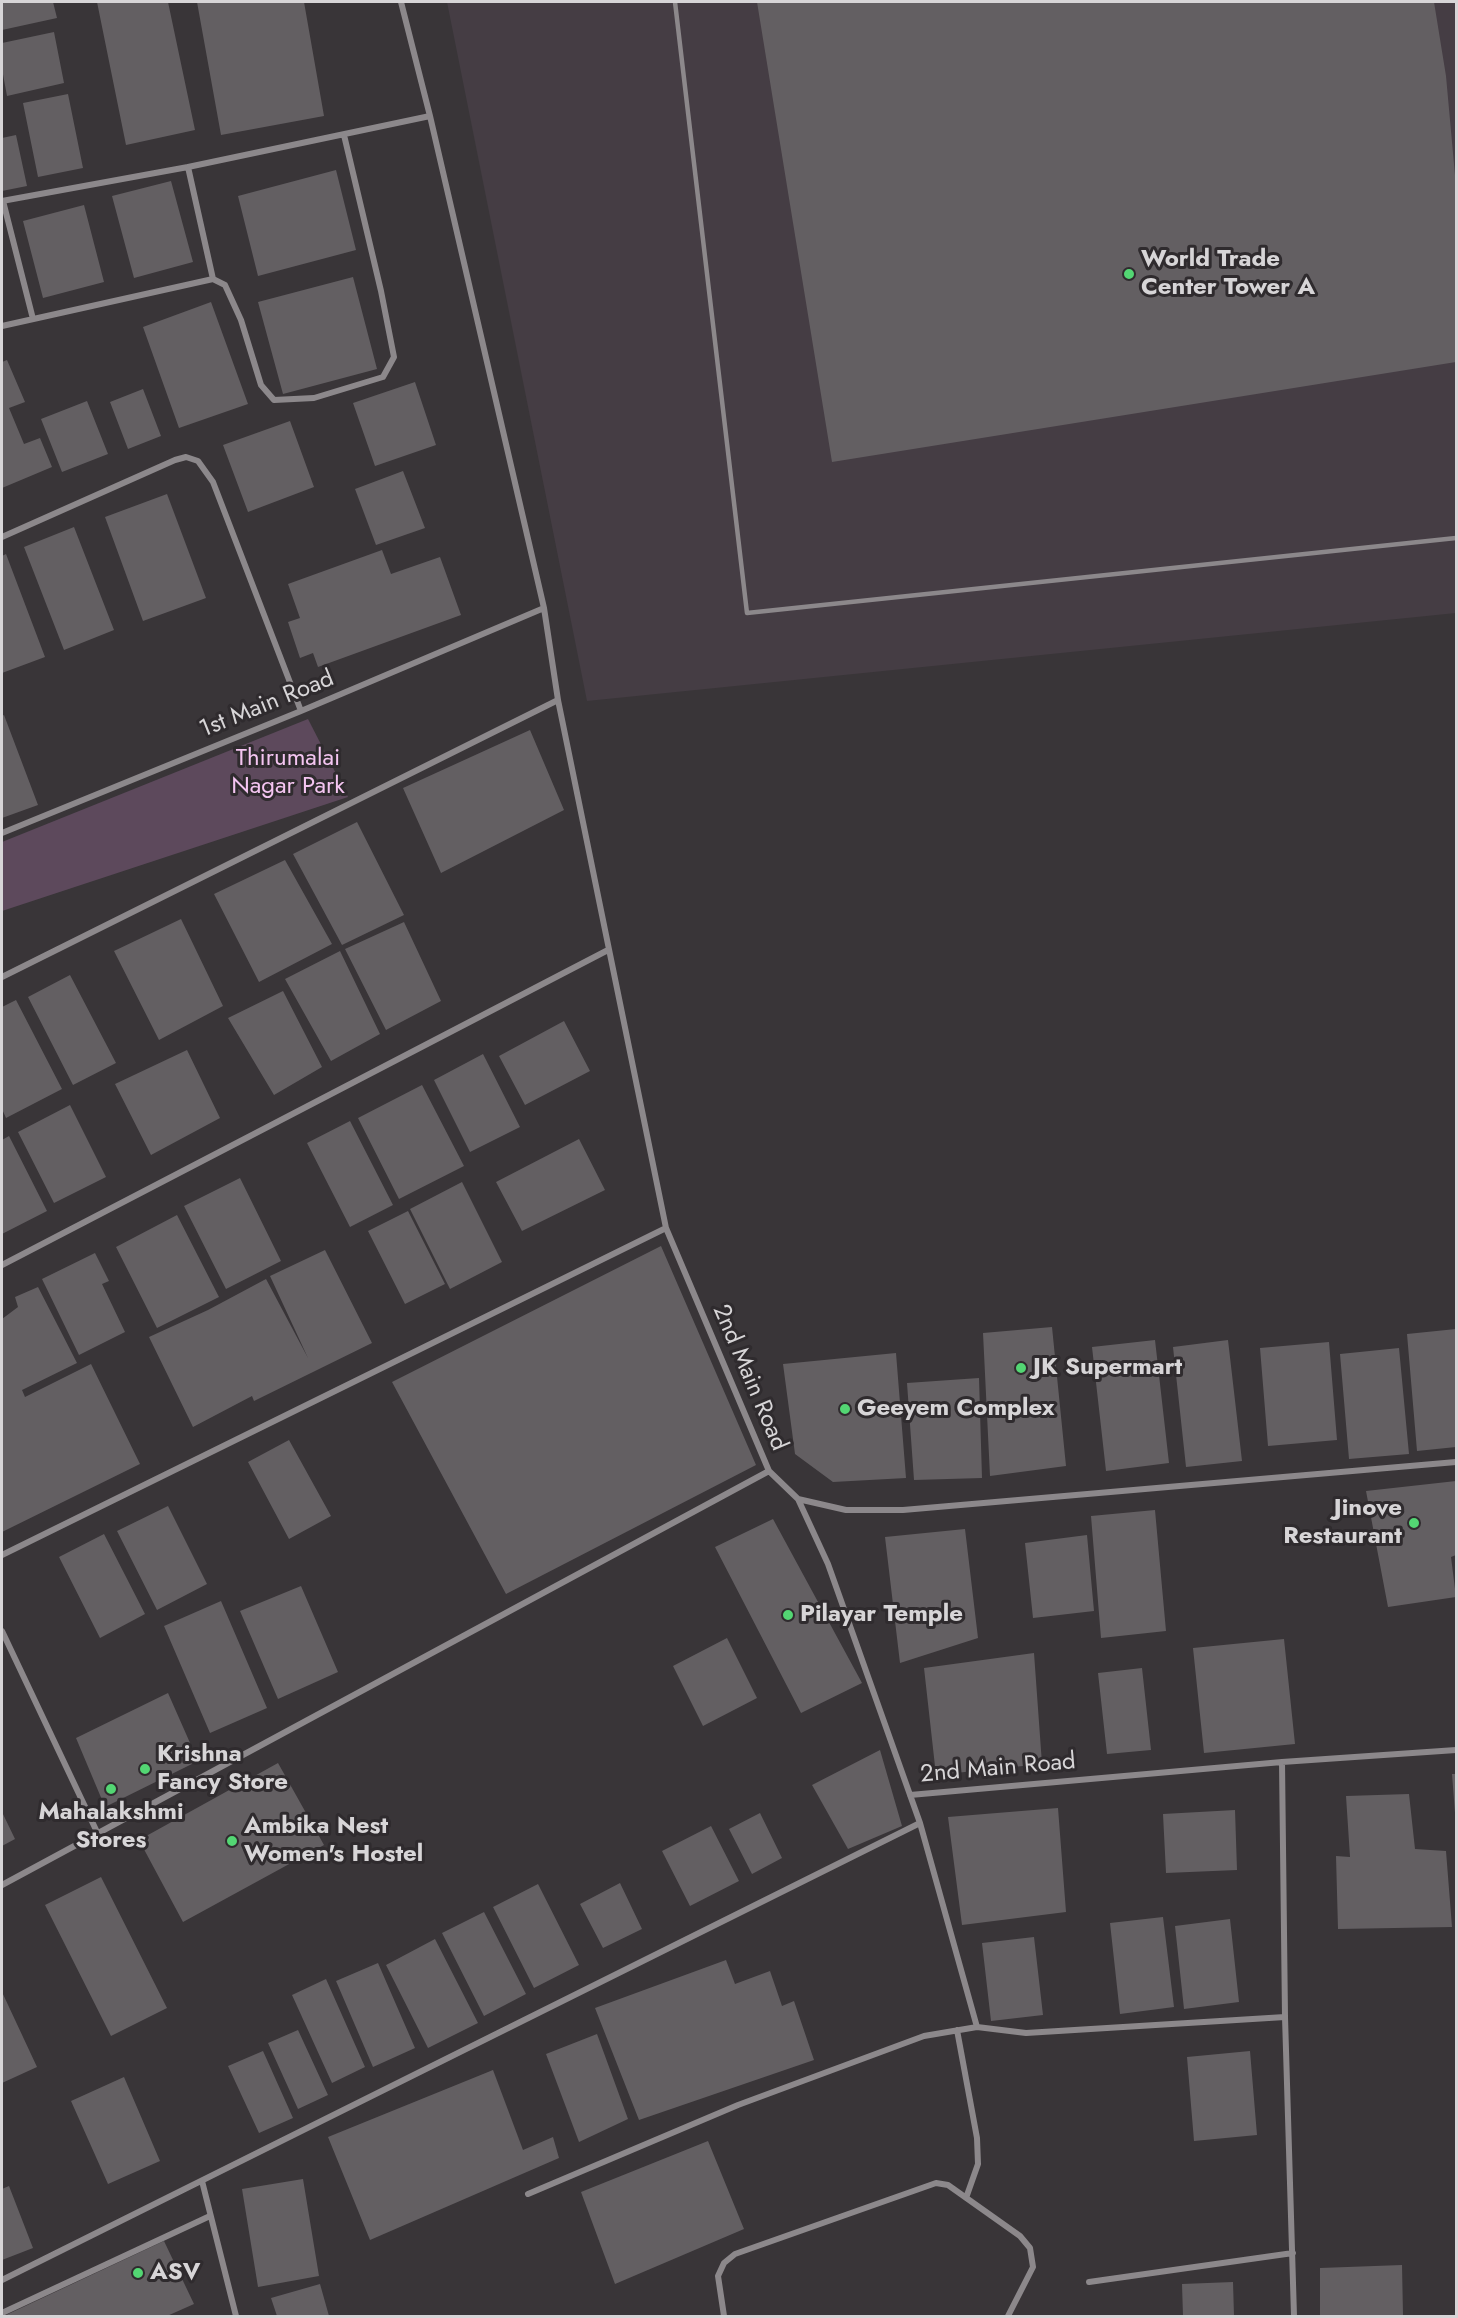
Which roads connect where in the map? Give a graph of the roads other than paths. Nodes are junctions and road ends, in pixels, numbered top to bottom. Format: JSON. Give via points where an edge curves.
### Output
{"nodes":[{"id":1,"x":401,"y":2,"type":"edge"},
{"id":2,"x":675,"y":2,"type":"edge"},
{"id":3,"x":430,"y":116,"type":"junction"},
{"id":4,"x":344,"y":135,"type":"junction"},
{"id":5,"x":188,"y":166,"type":"junction"},
{"id":6,"x":2,"y":201,"type":"edge"},
{"id":7,"x":213,"y":279,"type":"junction"},
{"id":8,"x":33,"y":320,"type":"junction"},
{"id":9,"x":2,"y":327,"type":"edge"},
{"id":10,"x":2,"y":537,"type":"edge"},
{"id":11,"x":1456,"y":538,"type":"edge"},
{"id":12,"x":544,"y":608,"type":"junction"},
{"id":13,"x":558,"y":700,"type":"junction"},
{"id":14,"x":301,"y":711,"type":"junction"},
{"id":15,"x":2,"y":833,"type":"edge"},
{"id":16,"x":608,"y":950,"type":"junction"},
{"id":17,"x":2,"y":977,"type":"edge"},
{"id":18,"x":666,"y":1228,"type":"junction"},
{"id":19,"x":2,"y":1265,"type":"edge"},
{"id":20,"x":1456,"y":1462,"type":"edge"},
{"id":21,"x":769,"y":1471,"type":"junction"},
{"id":22,"x":798,"y":1499,"type":"junction"},
{"id":23,"x":2,"y":1555,"type":"edge"},
{"id":24,"x":2,"y":1631,"type":"edge"},
{"id":25,"x":1456,"y":1750,"type":"edge"},
{"id":26,"x":1282,"y":1762,"type":"junction"},
{"id":27,"x":910,"y":1795,"type":"junction"},
{"id":28,"x":920,"y":1823,"type":"junction"},
{"id":29,"x":98,"y":1832,"type":"junction"},
{"id":30,"x":2,"y":1885,"type":"edge"},
{"id":31,"x":1285,"y":2018,"type":"junction"},
{"id":32,"x":977,"y":2027,"type":"junction"},
{"id":33,"x":957,"y":2030,"type":"junction"},
{"id":34,"x":202,"y":2181,"type":"junction"},
{"id":35,"x":528,"y":2194,"type":"dead end"},
{"id":36,"x":966,"y":2198,"type":"junction"},
{"id":37,"x":210,"y":2216,"type":"junction"},
{"id":38,"x":1293,"y":2253,"type":"junction"},
{"id":39,"x":2,"y":2280,"type":"edge"},
{"id":40,"x":1089,"y":2282,"type":"dead end"},
{"id":41,"x":2,"y":2313,"type":"edge"},
{"id":42,"x":236,"y":2316,"type":"edge"},
{"id":43,"x":724,"y":2316,"type":"edge"},
{"id":44,"x":1008,"y":2316,"type":"edge"},
{"id":45,"x":1294,"y":2316,"type":"edge"}],
"edges":[{"from":1,"to":3,"type":"street","name":"2nd Main Road"},
{"from":2,"to":11,"type":"lane","via":[[747,614]]},
{"from":3,"to":4,"type":"street"},
{"from":3,"to":12,"type":"street","name":"2nd Main Road"},
{"from":4,"to":5,"type":"street"},
{"from":4,"to":7,"type":"street","via":[[394,357],[383,377],[314,398],[274,400],[261,385],[241,320],[225,285]]},
{"from":5,"to":6,"type":"street"},
{"from":5,"to":7,"type":"street"},
{"from":6,"to":8,"type":"street"},
{"from":7,"to":8,"type":"street"},
{"from":8,"to":9,"type":"street"},
{"from":10,"to":14,"type":"street","via":[[175,460],[186,457],[198,461],[213,482]]},
{"from":12,"to":13,"type":"street","name":"2nd Main Road"},
{"from":12,"to":14,"type":"street","name":"1st Main Road"},
{"from":13,"to":16,"type":"street","name":"2nd Main Road"},
{"from":13,"to":17,"type":"street"},
{"from":14,"to":15,"type":"street","name":"1st Main Road"},
{"from":16,"to":18,"type":"street","name":"2nd Main Road"},
{"from":16,"to":19,"type":"street"},
{"from":18,"to":21,"type":"street","name":"2nd Main Road"},
{"from":18,"to":23,"type":"street"},
{"from":20,"to":22,"type":"street","via":[[903,1509],[846,1510]]},
{"from":21,"to":22,"type":"street","name":"2nd Main Road"},
{"from":21,"to":29,"type":"street"},
{"from":22,"to":27,"type":"street","name":"2nd Main Road","via":[[828,1564]]},
{"from":24,"to":29,"type":"street"},
{"from":25,"to":26,"type":"street","name":"2nd Main Road"},
{"from":26,"to":27,"type":"street","name":"2nd Main Road"},
{"from":26,"to":31,"type":"street"},
{"from":27,"to":28,"type":"street"},
{"from":28,"to":32,"type":"street"},
{"from":28,"to":34,"type":"street"},
{"from":29,"to":30,"type":"street"},
{"from":31,"to":32,"type":"street","via":[[1026,2033]]},
{"from":31,"to":38,"type":"street"},
{"from":32,"to":33,"type":"street"},
{"from":33,"to":35,"type":"street","via":[[924,2036],[738,2105]]},
{"from":33,"to":36,"type":"street","via":[[977,2138],[978,2164]]},
{"from":34,"to":37,"type":"street"},
{"from":34,"to":39,"type":"street"},
{"from":36,"to":43,"type":"street","via":[[948,2185],[936,2183],[735,2254],[724,2263],[718,2276]]},
{"from":36,"to":44,"type":"street","via":[[1020,2236],[1030,2248],[1033,2267]]},
{"from":37,"to":41,"type":"street"},
{"from":37,"to":42,"type":"street"},
{"from":38,"to":40,"type":"street"},
{"from":38,"to":45,"type":"street"}]}
